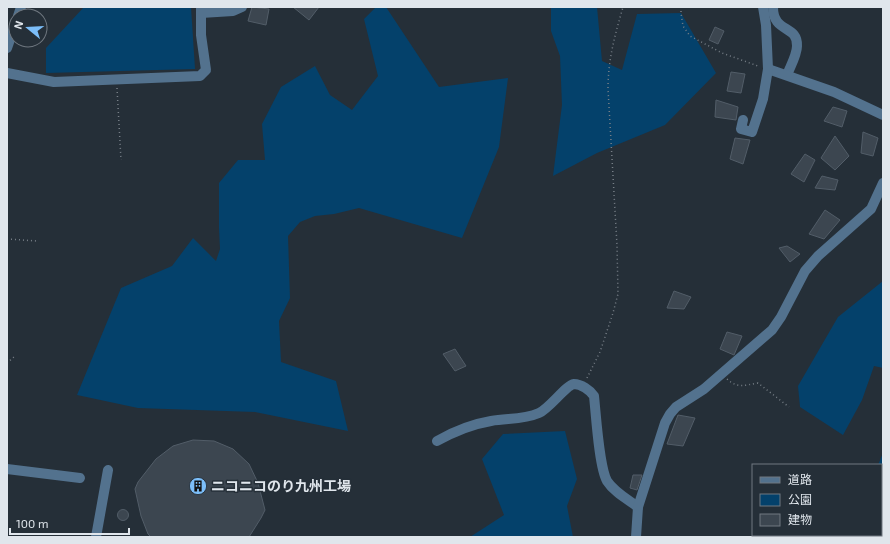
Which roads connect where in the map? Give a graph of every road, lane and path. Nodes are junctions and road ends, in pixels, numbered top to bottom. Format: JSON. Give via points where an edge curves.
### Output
{"nodes":[{"id":1,"x":242,"y":7,"type":"edge"},
{"id":2,"x":623,"y":7,"type":"edge"},
{"id":3,"x":681,"y":7,"type":"edge"},
{"id":4,"x":763,"y":7,"type":"edge"},
{"id":5,"x":773,"y":7,"type":"edge"},
{"id":6,"x":201,"y":10,"type":"edge"},
{"id":7,"x":768,"y":68,"type":"junction"},
{"id":8,"x":7,"y":73,"type":"edge"},
{"id":9,"x":787,"y":75,"type":"junction"},
{"id":10,"x":114,"y":80,"type":"junction"},
{"id":11,"x":883,"y":114,"type":"edge"},
{"id":12,"x":744,"y":120,"type":"dead end"},
{"id":13,"x":121,"y":160,"type":"dead end"},
{"id":14,"x":883,"y":183,"type":"edge"},
{"id":15,"x":7,"y":239,"type":"edge"},
{"id":16,"x":37,"y":241,"type":"dead end"},
{"id":17,"x":14,"y":357,"type":"dead end"},
{"id":18,"x":7,"y":363,"type":"edge"},
{"id":19,"x":590,"y":372,"type":"dead end"},
{"id":20,"x":721,"y":374,"type":"junction"},
{"id":21,"x":788,"y":407,"type":"dead end"},
{"id":22,"x":437,"y":441,"type":"dead end"},
{"id":23,"x":7,"y":469,"type":"edge"},
{"id":24,"x":108,"y":470,"type":"dead end"},
{"id":25,"x":80,"y":478,"type":"dead end"},
{"id":26,"x":638,"y":507,"type":"junction"},
{"id":27,"x":96,"y":537,"type":"edge"},
{"id":28,"x":636,"y":537,"type":"edge"}],
"edges":[{"from":1,"to":6,"type":"street","via":[[233,11]]},
{"from":2,"to":19,"type":"path","via":[[608,70],[618,294],[614,313]]},
{"from":3,"to":7,"type":"path","via":[[683,26],[690,36],[722,53]]},
{"from":4,"to":7,"type":"street"},
{"from":5,"to":9,"type":"street","via":[[777,23],[796,37],[797,47]]},
{"from":6,"to":10,"type":"street","via":[[206,70],[200,76]]},
{"from":7,"to":9,"type":"street"},
{"from":7,"to":12,"type":"street","via":[[752,132],[741,129]]},
{"from":8,"to":10,"type":"street","via":[[54,82]]},
{"from":9,"to":11,"type":"street"},
{"from":10,"to":13,"type":"path"},
{"from":14,"to":20,"type":"street","via":[[871,209],[804,271],[772,330]]},
{"from":15,"to":16,"type":"path"},
{"from":17,"to":18,"type":"path"},
{"from":20,"to":21,"type":"path","via":[[738,386],[758,382]]},
{"from":20,"to":26,"type":"street","via":[[670,414]]},
{"from":22,"to":26,"type":"street","via":[[490,421],[522,418],[541,412],[570,385],[575,384],[594,396],[602,461],[607,480],[614,489]]},
{"from":23,"to":25,"type":"street"},
{"from":24,"to":27,"type":"street"},
{"from":26,"to":28,"type":"street"}]}
